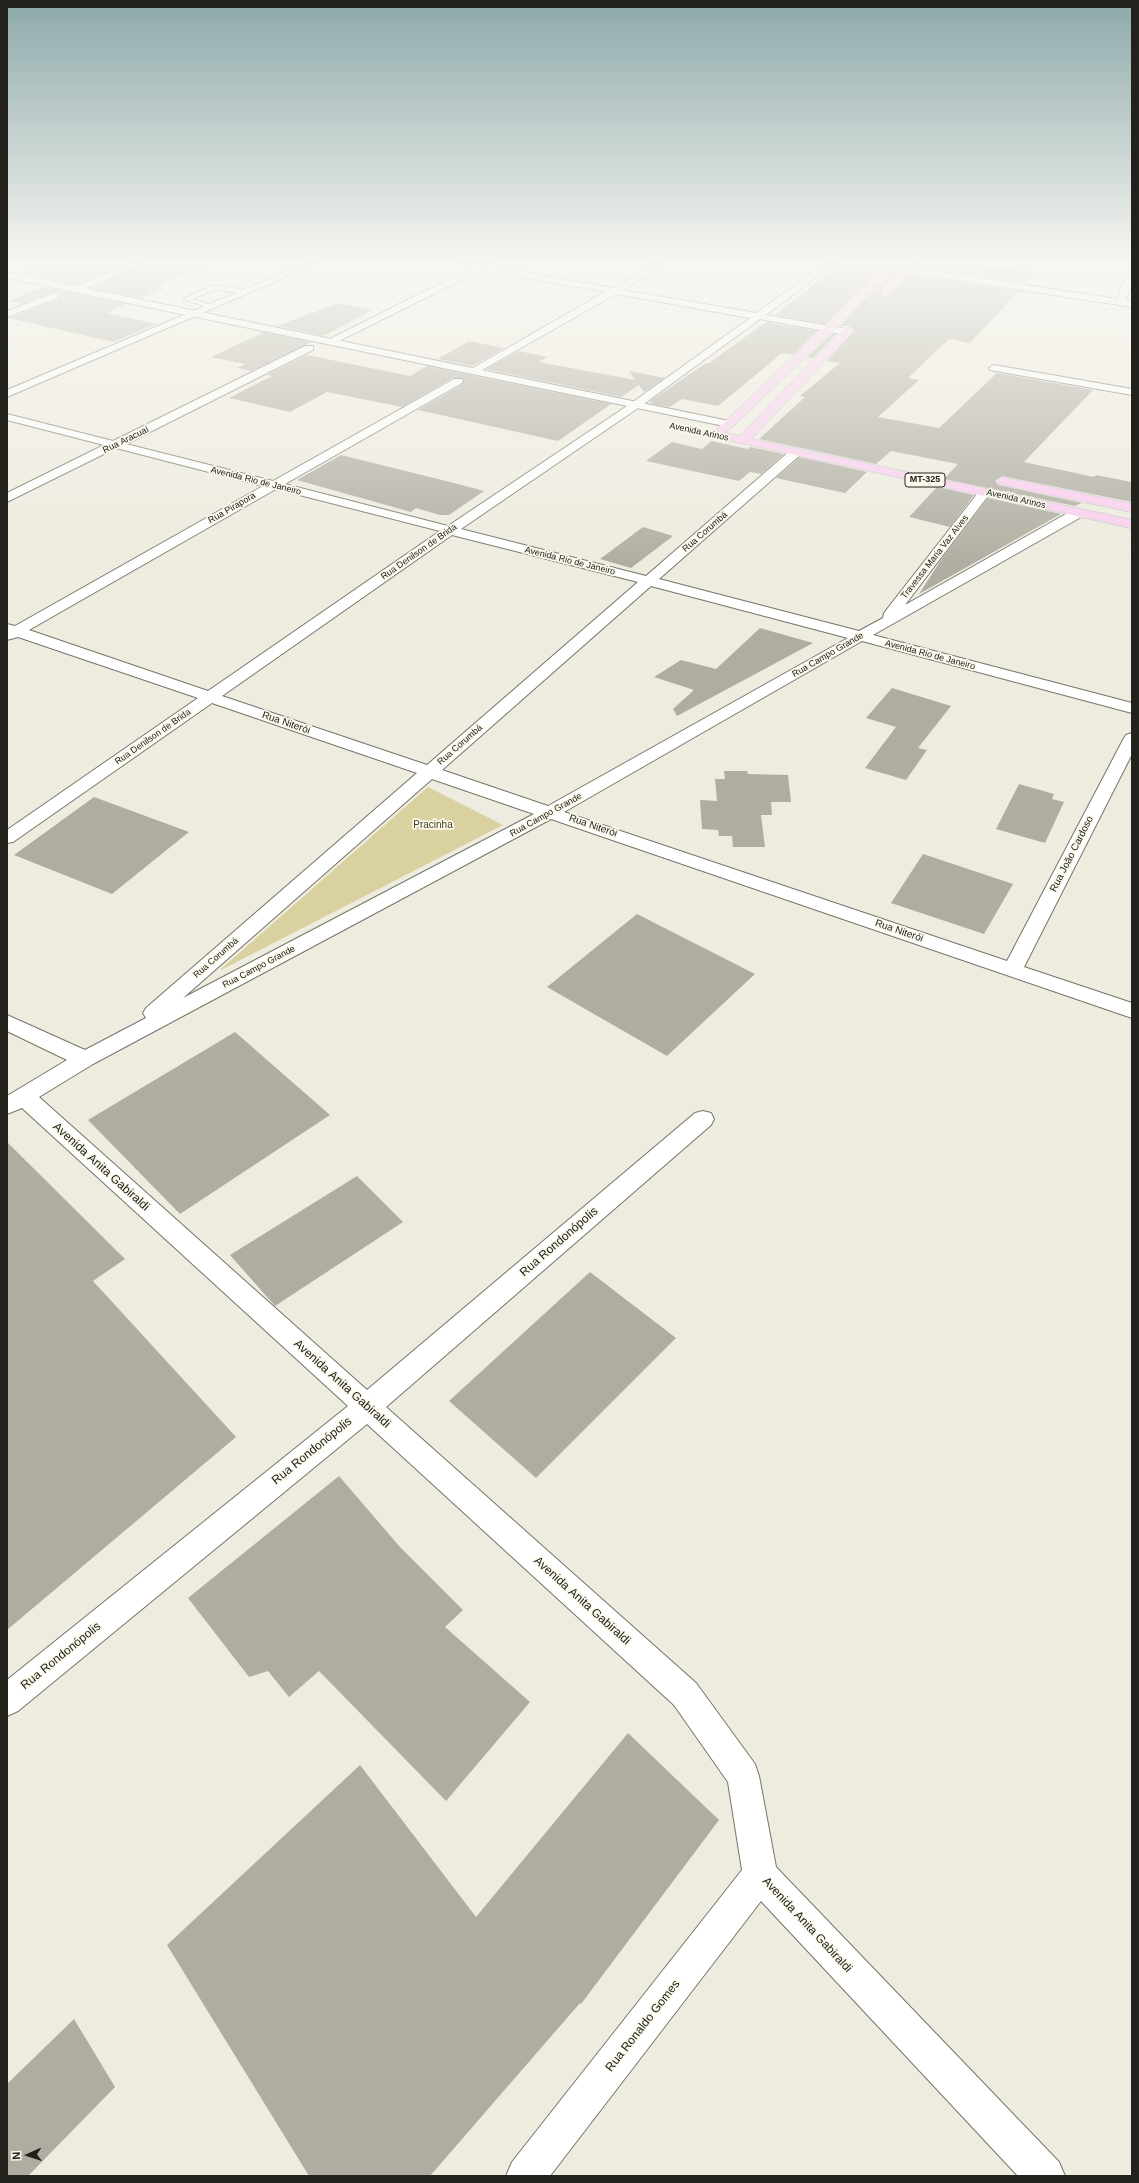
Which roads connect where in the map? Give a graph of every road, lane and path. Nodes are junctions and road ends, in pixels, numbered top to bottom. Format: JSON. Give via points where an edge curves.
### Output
{"nodes":[{"id":1,"x":73,"y":366,"type":"edge"},
{"id":2,"x":278,"y":366,"type":"edge"},
{"id":3,"x":450,"y":366,"type":"edge"},
{"id":4,"x":484,"y":366,"type":"edge"},
{"id":5,"x":689,"y":366,"type":"edge"},
{"id":6,"x":790,"y":366,"type":"edge"},
{"id":7,"x":814,"y":366,"type":"edge"},
{"id":8,"x":994,"y":368,"type":"dead end"},
{"id":9,"x":475,"y":371,"type":"junction"},
{"id":10,"x":443,"y":378,"type":"dead end"},
{"id":11,"x":773,"y":382,"type":"junction"},
{"id":12,"x":795,"y":386,"type":"junction"},
{"id":13,"x":1132,"y":392,"type":"edge"},
{"id":14,"x":7,"y":394,"type":"edge"},
{"id":15,"x":637,"y":404,"type":"junction"},
{"id":16,"x":605,"y":412,"type":"dead end"},
{"id":17,"x":621,"y":416,"type":"junction"},
{"id":18,"x":7,"y":417,"type":"edge"},
{"id":19,"x":636,"y":419,"type":"dead end"},
{"id":20,"x":729,"y":424,"type":"junction"},
{"id":21,"x":754,"y":429,"type":"junction"},
{"id":22,"x":769,"y":432,"type":"dead end"},
{"id":23,"x":742,"y":441,"type":"junction"},
{"id":24,"x":116,"y":445,"type":"junction"},
{"id":25,"x":795,"y":453,"type":"junction"},
{"id":26,"x":992,"y":478,"type":"dead end"},
{"id":27,"x":272,"y":485,"type":"junction"},
{"id":28,"x":985,"y":492,"type":"junction"},
{"id":29,"x":7,"y":498,"type":"edge"},
{"id":30,"x":1132,"y":508,"type":"edge"},
{"id":31,"x":1078,"y":513,"type":"junction"},
{"id":32,"x":1132,"y":524,"type":"edge"},
{"id":33,"x":449,"y":531,"type":"junction"},
{"id":34,"x":650,"y":581,"type":"junction"},
{"id":35,"x":884,"y":623,"type":"junction"},
{"id":36,"x":10,"y":632,"type":"edge"},
{"id":37,"x":860,"y":637,"type":"junction"},
{"id":38,"x":211,"y":697,"type":"junction"},
{"id":39,"x":1132,"y":708,"type":"edge"},
{"id":40,"x":1132,"y":738,"type":"edge"},
{"id":41,"x":430,"y":771,"type":"junction"},
{"id":42,"x":551,"y":812,"type":"junction"},
{"id":43,"x":7,"y":838,"type":"edge"},
{"id":44,"x":1013,"y":970,"type":"junction"},
{"id":45,"x":1132,"y":1011,"type":"edge"},
{"id":46,"x":7,"y":1022,"type":"edge"},
{"id":47,"x":125,"y":1038,"type":"junction"},
{"id":48,"x":85,"y":1059,"type":"junction"},
{"id":49,"x":15,"y":1101,"type":"edge"},
{"id":50,"x":703,"y":1119,"type":"dead end"},
{"id":51,"x":367,"y":1407,"type":"junction"},
{"id":52,"x":7,"y":1700,"type":"edge"},
{"id":53,"x":760,"y":1875,"type":"junction"},
{"id":54,"x":526,"y":2176,"type":"edge"},
{"id":55,"x":1044,"y":2176,"type":"edge"}],
"edges":[{"from":1,"to":14,"type":"street"},
{"from":2,"to":24,"type":"street","name":"Rua Aracuaí"},
{"from":3,"to":9,"type":"street","name":"Avenida Arinos"},
{"from":4,"to":9,"type":"street"},
{"from":5,"to":15,"type":"street","name":"Rua Denilson de Brida"},
{"from":6,"to":11,"type":"main road"},
{"from":7,"to":12,"type":"main road"},
{"from":8,"to":13,"type":"street"},
{"from":9,"to":15,"type":"street","name":"Avenida Arinos"},
{"from":10,"to":27,"type":"street","name":"Rua Pirapora","via":[[462,382]]},
{"from":11,"to":12,"type":"main road"},
{"from":11,"to":20,"type":"main road"},
{"from":12,"to":21,"type":"main road"},
{"from":15,"to":17,"type":"street","name":"Rua Denilson de Brida"},
{"from":15,"to":20,"type":"street","name":"Avenida Arinos"},
{"from":16,"to":17,"type":"street"},
{"from":17,"to":19,"type":"street"},
{"from":17,"to":33,"type":"street","name":"Rua Denilson de Brida"},
{"from":18,"to":24,"type":"street","name":"Avenida Rio de Janeiro"},
{"from":20,"to":21,"type":"main road","name":"Avenida Arinos"},
{"from":20,"to":23,"type":"main road","name":"Avenida Arinos","number":"MT-325","via":[[713,435]]},
{"from":21,"to":22,"type":"main road","name":"Avenida Arinos"},
{"from":21,"to":23,"type":"main road"},
{"from":23,"to":25,"type":"main road","name":"Avenida Arinos","number":"MT-325"},
{"from":24,"to":27,"type":"street","name":"Avenida Rio de Janeiro"},
{"from":24,"to":29,"type":"street","name":"Rua Aracuaí"},
{"from":25,"to":28,"type":"main road","name":"Avenida Arinos","number":"MT-325"},
{"from":25,"to":34,"type":"street","name":"Rua Corumbá"},
{"from":26,"to":30,"type":"main road","name":"Avenida Arinos"},
{"from":27,"to":33,"type":"street","name":"Avenida Rio de Janeiro"},
{"from":27,"to":36,"type":"street","name":"Rua Pirapora"},
{"from":28,"to":31,"type":"main road","name":"Avenida Arinos","number":"MT-325"},
{"from":28,"to":35,"type":"street","name":"Travessa Maria Vaz Alves"},
{"from":31,"to":32,"type":"main road","name":"Avenida Arinos","number":"MT-325"},
{"from":31,"to":35,"type":"street","name":"Rua Campo Grande"},
{"from":33,"to":34,"type":"street","name":"Avenida Rio de Janeiro"},
{"from":33,"to":38,"type":"street","name":"Rua Denilson de Brida"},
{"from":34,"to":37,"type":"street","name":"Avenida Rio de Janeiro"},
{"from":34,"to":41,"type":"street","name":"Rua Corumbá"},
{"from":35,"to":37,"type":"street","name":"Rua Campo Grande"},
{"from":36,"to":38,"type":"street","name":"Rua Niterói"},
{"from":37,"to":39,"type":"street","name":"Avenida Rio de Janeiro"},
{"from":37,"to":42,"type":"street","name":"Rua Campo Grande"},
{"from":38,"to":41,"type":"street","name":"Rua Niterói"},
{"from":38,"to":43,"type":"street","name":"Rua Denilson de Brida"},
{"from":40,"to":44,"type":"street","name":"Rua João Cardoso"},
{"from":41,"to":42,"type":"street","name":"Rua Niterói"},
{"from":41,"to":47,"type":"street","name":"Rua Corumbá"},
{"from":42,"to":44,"type":"street","name":"Rua Niterói"},
{"from":42,"to":47,"type":"street","name":"Rua Campo Grande"},
{"from":44,"to":45,"type":"street","name":"Rua Niterói"},
{"from":46,"to":48,"type":"street"},
{"from":47,"to":48,"type":"street","name":"Rua Campo Grande"},
{"from":48,"to":49,"type":"street","name":"Rua Campo Grande"},
{"from":49,"to":51,"type":"street","name":"Avenida Anita Gabiraldi"},
{"from":50,"to":51,"type":"street","name":"Rua Rondonópolis"},
{"from":51,"to":52,"type":"street","name":"Rua Rondonópolis"},
{"from":51,"to":53,"type":"street","name":"Avenida Anita Gabiraldi","via":[[685,1694],[743,1776]]},
{"from":53,"to":54,"type":"street","name":"Rua Ronaldo Gomes"},
{"from":53,"to":55,"type":"street","name":"Avenida Anita Gabiraldi"}]}
